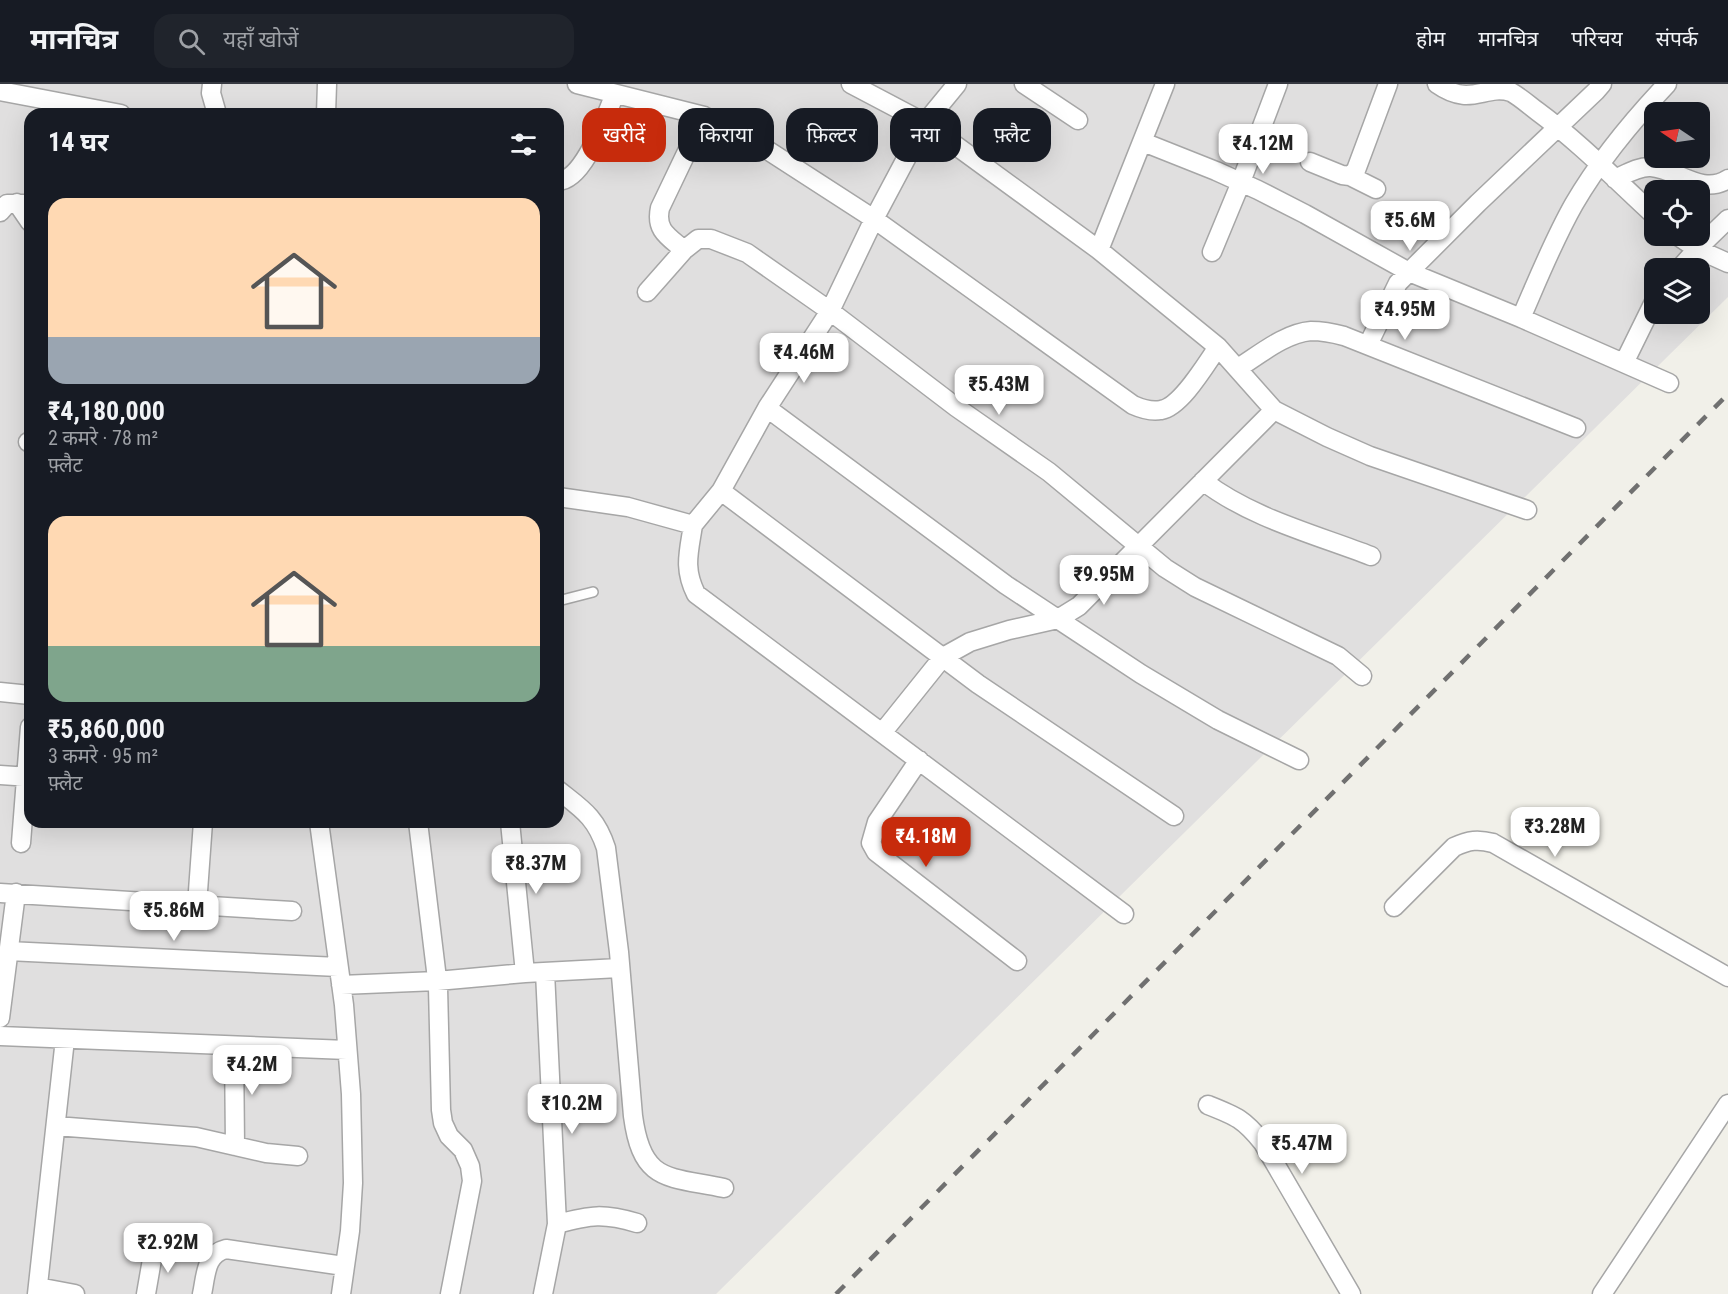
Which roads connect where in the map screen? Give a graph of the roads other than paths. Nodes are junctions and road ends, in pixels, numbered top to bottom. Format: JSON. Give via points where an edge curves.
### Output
{"nodes":[{"id":1,"x":327,"y":84,"type":"edge"},
{"id":2,"x":577,"y":84,"type":"edge"},
{"id":3,"x":851,"y":84,"type":"edge"},
{"id":4,"x":957,"y":84,"type":"edge"},
{"id":5,"x":1024,"y":84,"type":"edge"},
{"id":6,"x":1165,"y":84,"type":"edge"},
{"id":7,"x":1278,"y":84,"type":"edge"},
{"id":8,"x":1388,"y":84,"type":"edge"},
{"id":9,"x":1437,"y":84,"type":"edge"},
{"id":10,"x":1602,"y":84,"type":"edge"},
{"id":11,"x":1667,"y":84,"type":"edge"},
{"id":12,"x":212,"y":89,"type":"edge"},
{"id":13,"x":0,"y":91,"type":"edge"},
{"id":14,"x":615,"y":94,"type":"junction"},
{"id":15,"x":88,"y":108,"type":"edge"},
{"id":16,"x":216,"y":108,"type":"edge"},
{"id":17,"x":326,"y":108,"type":"edge"},
{"id":18,"x":896,"y":108,"type":"edge"},
{"id":19,"x":937,"y":108,"type":"edge"},
{"id":20,"x":678,"y":110,"type":"edge"},
{"id":21,"x":1078,"y":120,"type":"dead end"},
{"id":22,"x":1559,"y":127,"type":"junction"},
{"id":23,"x":1143,"y":142,"type":"junction"},
{"id":24,"x":961,"y":150,"type":"edge"},
{"id":25,"x":774,"y":154,"type":"edge"},
{"id":26,"x":682,"y":162,"type":"edge"},
{"id":27,"x":904,"y":162,"type":"edge"},
{"id":28,"x":1310,"y":162,"type":"dead end"},
{"id":29,"x":1599,"y":164,"type":"junction"},
{"id":30,"x":1350,"y":176,"type":"junction"},
{"id":31,"x":1615,"y":179,"type":"junction"},
{"id":32,"x":1728,"y":179,"type":"edge"},
{"id":33,"x":564,"y":181,"type":"edge"},
{"id":34,"x":1241,"y":182,"type":"junction"},
{"id":35,"x":1376,"y":189,"type":"dead end"},
{"id":36,"x":23,"y":204,"type":"edge"},
{"id":37,"x":1644,"y":205,"type":"edge"},
{"id":38,"x":0,"y":212,"type":"edge"},
{"id":39,"x":874,"y":219,"type":"junction"},
{"id":40,"x":1728,"y":219,"type":"edge"},
{"id":41,"x":1693,"y":246,"type":"edge"},
{"id":42,"x":1697,"y":249,"type":"junction"},
{"id":43,"x":684,"y":250,"type":"junction"},
{"id":44,"x":1099,"y":250,"type":"junction"},
{"id":45,"x":1212,"y":252,"type":"dead end"},
{"id":46,"x":1689,"y":258,"type":"edge"},
{"id":47,"x":1728,"y":262,"type":"edge"},
{"id":48,"x":1409,"y":272,"type":"junction"},
{"id":49,"x":647,"y":292,"type":"dead end"},
{"id":50,"x":830,"y":311,"type":"junction"},
{"id":51,"x":1521,"y":318,"type":"junction"},
{"id":52,"x":1644,"y":322,"type":"edge"},
{"id":53,"x":1368,"y":345,"type":"junction"},
{"id":54,"x":1218,"y":347,"type":"junction"},
{"id":55,"x":1624,"y":363,"type":"junction"},
{"id":56,"x":1238,"y":368,"type":"junction"},
{"id":57,"x":1670,"y":383,"type":"dead end"},
{"id":58,"x":767,"y":408,"type":"junction"},
{"id":59,"x":1274,"y":410,"type":"junction"},
{"id":60,"x":1576,"y":428,"type":"dead end"},
{"id":61,"x":1203,"y":481,"type":"junction"},
{"id":62,"x":721,"y":491,"type":"junction"},
{"id":63,"x":564,"y":498,"type":"edge"},
{"id":64,"x":1527,"y":510,"type":"dead end"},
{"id":65,"x":693,"y":525,"type":"junction"},
{"id":66,"x":1138,"y":546,"type":"junction"},
{"id":67,"x":1371,"y":556,"type":"dead end"},
{"id":68,"x":593,"y":592,"type":"dead end"},
{"id":69,"x":564,"y":599,"type":"edge"},
{"id":70,"x":1058,"y":619,"type":"junction"},
{"id":71,"x":943,"y":657,"type":"junction"},
{"id":72,"x":1362,"y":676,"type":"dead end"},
{"id":73,"x":0,"y":692,"type":"edge"},
{"id":74,"x":24,"y":694,"type":"edge"},
{"id":75,"x":882,"y":732,"type":"junction"},
{"id":76,"x":919,"y":760,"type":"junction"},
{"id":77,"x":1299,"y":760,"type":"dead end"},
{"id":78,"x":0,"y":775,"type":"edge"},
{"id":79,"x":24,"y":777,"type":"edge"},
{"id":80,"x":564,"y":794,"type":"edge"},
{"id":81,"x":24,"y":815,"type":"edge"},
{"id":82,"x":1174,"y":816,"type":"dead end"},
{"id":83,"x":203,"y":828,"type":"edge"},
{"id":84,"x":320,"y":828,"type":"edge"},
{"id":85,"x":419,"y":828,"type":"edge"},
{"id":86,"x":511,"y":828,"type":"edge"},
{"id":87,"x":21,"y":843,"type":"dead end"},
{"id":88,"x":8,"y":893,"type":"edge"},
{"id":89,"x":197,"y":905,"type":"junction"},
{"id":90,"x":1394,"y":907,"type":"dead end"},
{"id":91,"x":292,"y":911,"type":"dead end"},
{"id":92,"x":1124,"y":914,"type":"dead end"},
{"id":93,"x":8,"y":951,"type":"junction"},
{"id":94,"x":1017,"y":961,"type":"dead end"},
{"id":95,"x":338,"y":966,"type":"junction"},
{"id":96,"x":619,"y":968,"type":"junction"},
{"id":97,"x":545,"y":972,"type":"junction"},
{"id":98,"x":525,"y":973,"type":"junction"},
{"id":99,"x":1728,"y":977,"type":"edge"},
{"id":100,"x":437,"y":981,"type":"junction"},
{"id":101,"x":341,"y":985,"type":"junction"},
{"id":102,"x":0,"y":1018,"type":"edge"},
{"id":103,"x":0,"y":1036,"type":"edge"},
{"id":104,"x":65,"y":1039,"type":"junction"},
{"id":105,"x":234,"y":1046,"type":"junction"},
{"id":106,"x":347,"y":1050,"type":"junction"},
{"id":107,"x":1728,"y":1104,"type":"edge"},
{"id":108,"x":1208,"y":1105,"type":"dead end"},
{"id":109,"x":56,"y":1126,"type":"junction"},
{"id":110,"x":235,"y":1146,"type":"junction"},
{"id":111,"x":298,"y":1156,"type":"dead end"},
{"id":112,"x":724,"y":1188,"type":"dead end"},
{"id":113,"x":637,"y":1223,"type":"dead end"},
{"id":114,"x":557,"y":1224,"type":"junction"},
{"id":115,"x":154,"y":1248,"type":"dead end"},
{"id":116,"x":344,"y":1266,"type":"junction"},
{"id":117,"x":38,"y":1291,"type":"edge"},
{"id":118,"x":75,"y":1294,"type":"edge"},
{"id":119,"x":146,"y":1294,"type":"edge"},
{"id":120,"x":202,"y":1294,"type":"edge"},
{"id":121,"x":340,"y":1294,"type":"edge"},
{"id":122,"x":450,"y":1294,"type":"edge"},
{"id":123,"x":543,"y":1294,"type":"edge"},
{"id":124,"x":1351,"y":1294,"type":"edge"},
{"id":125,"x":1602,"y":1294,"type":"edge"}],
"edges":[{"from":1,"to":17,"type":"street"},
{"from":2,"to":14,"type":"street"},
{"from":3,"to":18,"type":"street"},
{"from":4,"to":19,"type":"street"},
{"from":5,"to":21,"type":"street"},
{"from":6,"to":23,"type":"street"},
{"from":7,"to":34,"type":"street"},
{"from":8,"to":30,"type":"street","via":[[1356,170]]},
{"from":9,"to":22,"type":"street","via":[[1465,96],[1490,89],[1512,92]]},
{"from":10,"to":22,"type":"street"},
{"from":11,"to":29,"type":"street"},
{"from":12,"to":16,"type":"street"},
{"from":13,"to":15,"type":"street"},
{"from":14,"to":20,"type":"street"},
{"from":14,"to":33,"type":"street","via":[[586,159]]},
{"from":22,"to":29,"type":"street"},
{"from":22,"to":48,"type":"street"},
{"from":23,"to":34,"type":"street"},
{"from":23,"to":44,"type":"street"},
{"from":24,"to":44,"type":"street"},
{"from":25,"to":39,"type":"street"},
{"from":26,"to":43,"type":"street","via":[[658,216],[662,230]]},
{"from":27,"to":39,"type":"street"},
{"from":28,"to":30,"type":"street"},
{"from":29,"to":31,"type":"street"},
{"from":29,"to":51,"type":"street","via":[[1553,245]]},
{"from":30,"to":35,"type":"street"},
{"from":31,"to":32,"type":"street","via":[[1645,167],[1697,183],[1714,184]]},
{"from":31,"to":37,"type":"street"},
{"from":34,"to":45,"type":"street"},
{"from":34,"to":48,"type":"street"},
{"from":36,"to":38,"type":"street","via":[[7,204]]},
{"from":39,"to":50,"type":"street"},
{"from":39,"to":54,"type":"street","via":[[1133,405],[1146,410],[1163,410],[1179,400]]},
{"from":40,"to":42,"type":"street"},
{"from":41,"to":42,"type":"street"},
{"from":42,"to":46,"type":"street"},
{"from":42,"to":47,"type":"street"},
{"from":43,"to":49,"type":"street"},
{"from":43,"to":50,"type":"street","via":[[698,239],[711,238],[747,253]]},
{"from":44,"to":54,"type":"street"},
{"from":48,"to":51,"type":"street"},
{"from":48,"to":53,"type":"street","via":[[1398,283]]},
{"from":50,"to":58,"type":"street"},
{"from":50,"to":66,"type":"street","via":[[1049,472]]},
{"from":51,"to":55,"type":"street"},
{"from":52,"to":55,"type":"street"},
{"from":53,"to":56,"type":"street","via":[[1323,331],[1308,331],[1286,338]]},
{"from":53,"to":60,"type":"street"},
{"from":54,"to":56,"type":"street"},
{"from":55,"to":57,"type":"street"},
{"from":56,"to":59,"type":"street"},
{"from":58,"to":62,"type":"street"},
{"from":58,"to":70,"type":"street"},
{"from":59,"to":61,"type":"street"},
{"from":59,"to":64,"type":"street","via":[[1370,456]]},
{"from":61,"to":66,"type":"street"},
{"from":61,"to":67,"type":"street","via":[[1256,512]]},
{"from":62,"to":65,"type":"street"},
{"from":62,"to":71,"type":"street"},
{"from":63,"to":65,"type":"street","via":[[628,507]]},
{"from":65,"to":75,"type":"street","via":[[688,578],[696,594]]},
{"from":66,"to":70,"type":"street","via":[[1079,606]]},
{"from":66,"to":72,"type":"street","via":[[1195,587],[1338,656]]},
{"from":68,"to":69,"type":"lane"},
{"from":70,"to":71,"type":"street","via":[[970,642]]},
{"from":70,"to":77,"type":"street","via":[[1218,720]]},
{"from":71,"to":75,"type":"street"},
{"from":71,"to":82,"type":"street"},
{"from":73,"to":74,"type":"street"},
{"from":75,"to":76,"type":"street"},
{"from":76,"to":92,"type":"street"},
{"from":76,"to":94,"type":"street","via":[[877,822],[871,843],[876,852]]},
{"from":78,"to":79,"type":"street"},
{"from":80,"to":96,"type":"street","via":[[601,831]]},
{"from":81,"to":87,"type":"street"},
{"from":83,"to":89,"type":"street"},
{"from":84,"to":95,"type":"street"},
{"from":85,"to":100,"type":"street"},
{"from":86,"to":98,"type":"street"},
{"from":88,"to":89,"type":"street"},
{"from":88,"to":93,"type":"street"},
{"from":89,"to":91,"type":"street"},
{"from":90,"to":99,"type":"street","via":[[1454,847],[1478,839],[1493,843]]},
{"from":93,"to":95,"type":"street"},
{"from":93,"to":102,"type":"street"},
{"from":95,"to":101,"type":"street"},
{"from":96,"to":97,"type":"street"},
{"from":96,"to":112,"type":"street","via":[[636,1135],[647,1164],[661,1175]]},
{"from":97,"to":98,"type":"street"},
{"from":97,"to":114,"type":"street"},
{"from":98,"to":100,"type":"street"},
{"from":100,"to":101,"type":"street"},
{"from":100,"to":122,"type":"street","via":[[441,1110],[449,1136],[463,1150],[470,1166],[472,1181]]},
{"from":101,"to":106,"type":"street"},
{"from":103,"to":104,"type":"street"},
{"from":104,"to":105,"type":"street"},
{"from":104,"to":109,"type":"street"},
{"from":105,"to":106,"type":"street"},
{"from":105,"to":110,"type":"street"},
{"from":106,"to":116,"type":"street","via":[[353,1183]]},
{"from":107,"to":125,"type":"street"},
{"from":108,"to":124,"type":"street","via":[[1248,1125],[1263,1143]]},
{"from":109,"to":110,"type":"street","via":[[196,1137]]},
{"from":109,"to":117,"type":"street"},
{"from":110,"to":111,"type":"street"},
{"from":113,"to":114,"type":"street","via":[[589,1215]]},
{"from":114,"to":123,"type":"street"},
{"from":115,"to":119,"type":"street"},
{"from":116,"to":120,"type":"street","via":[[226,1249],[217,1251],[208,1265]]},
{"from":116,"to":121,"type":"street"},
{"from":117,"to":118,"type":"street"}]}
